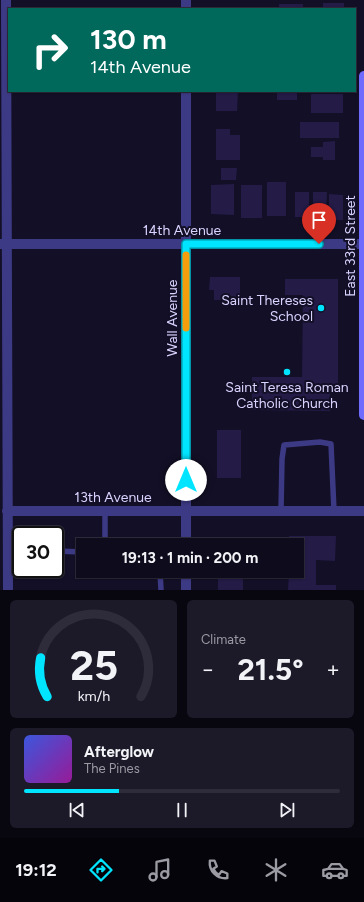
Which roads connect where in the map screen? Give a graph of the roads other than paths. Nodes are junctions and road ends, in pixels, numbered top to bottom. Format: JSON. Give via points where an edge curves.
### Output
{"nodes":[{"id":1,"x":6,"y":0,"type":"edge"},
{"id":2,"x":364,"y":76,"type":"edge"},
{"id":3,"x":186,"y":92,"type":"edge"},
{"id":4,"x":3,"y":244,"type":"edge"},
{"id":5,"x":186,"y":244,"type":"junction"},
{"id":6,"x":364,"y":244,"type":"edge"},
{"id":7,"x":364,"y":415,"type":"edge"},
{"id":8,"x":106,"y":511,"type":"junction"},
{"id":9,"x":186,"y":511,"type":"junction"},
{"id":10,"x":281,"y":511,"type":"junction"},
{"id":11,"x":334,"y":511,"type":"junction"},
{"id":12,"x":364,"y":511,"type":"edge"},
{"id":13,"x":7,"y":512,"type":"junction"},
{"id":14,"x":105,"y":538,"type":"edge"},
{"id":15,"x":186,"y":538,"type":"edge"},
{"id":16,"x":64,"y":551,"type":"edge"},
{"id":17,"x":76,"y":552,"type":"edge"},
{"id":18,"x":160,"y":578,"type":"edge"},
{"id":19,"x":186,"y":578,"type":"edge"},
{"id":20,"x":8,"y":590,"type":"edge"},
{"id":21,"x":161,"y":590,"type":"edge"},
{"id":22,"x":186,"y":590,"type":"edge"}],
"edges":[{"from":1,"to":4,"type":"street"},
{"from":2,"to":6,"type":"main road","name":"East 33rd Street"},
{"from":3,"to":5,"type":"street","name":"Wall Avenue"},
{"from":4,"to":5,"type":"street","name":"14th Avenue"},
{"from":4,"to":13,"type":"street"},
{"from":5,"to":6,"type":"street","name":"14th Avenue"},
{"from":5,"to":9,"type":"street","name":"Wall Avenue"},
{"from":6,"to":7,"type":"main road","name":"East 33rd Street"},
{"from":8,"to":9,"type":"street","name":"13th Avenue"},
{"from":8,"to":13,"type":"street","name":"13th Avenue"},
{"from":8,"to":14,"type":"lane"},
{"from":9,"to":10,"type":"street","name":"13th Avenue"},
{"from":9,"to":15,"type":"street","name":"Wall Avenue"},
{"from":10,"to":11,"type":"street","name":"13th Avenue"},
{"from":10,"to":11,"type":"lane","via":[[284,445],[320,442],[331,444]]},
{"from":11,"to":12,"type":"street","name":"13th Avenue"},
{"from":13,"to":20,"type":"street"},
{"from":16,"to":17,"type":"lane"},
{"from":18,"to":21,"type":"lane"},
{"from":19,"to":22,"type":"street"}]}
